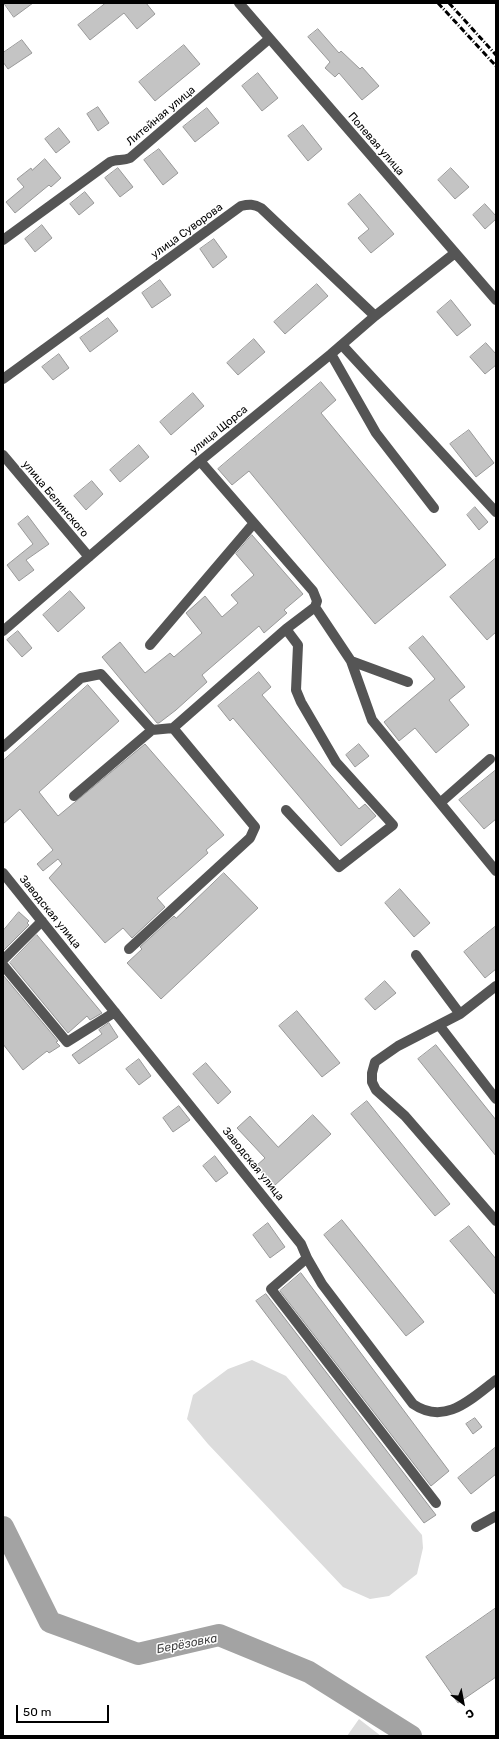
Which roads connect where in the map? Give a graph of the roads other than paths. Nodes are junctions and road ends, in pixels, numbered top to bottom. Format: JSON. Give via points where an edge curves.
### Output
{"nodes":[{"id":1,"x":239,"y":3,"type":"edge"},
{"id":2,"x":270,"y":39,"type":"junction"},
{"id":3,"x":3,"y":240,"type":"edge"},
{"id":4,"x":455,"y":253,"type":"junction"},
{"id":5,"x":496,"y":300,"type":"edge"},
{"id":6,"x":375,"y":316,"type":"junction"},
{"id":7,"x":342,"y":345,"type":"junction"},
{"id":8,"x":332,"y":354,"type":"junction"},
{"id":9,"x":3,"y":379,"type":"edge"},
{"id":10,"x":3,"y":455,"type":"edge"},
{"id":11,"x":200,"y":461,"type":"junction"},
{"id":12,"x":434,"y":508,"type":"dead end"},
{"id":13,"x":496,"y":512,"type":"edge"},
{"id":14,"x":254,"y":523,"type":"junction"},
{"id":15,"x":90,"y":557,"type":"junction"},
{"id":16,"x":315,"y":607,"type":"junction"},
{"id":17,"x":286,"y":629,"type":"junction"},
{"id":18,"x":3,"y":631,"type":"edge"},
{"id":19,"x":150,"y":645,"type":"dead end"},
{"id":20,"x":351,"y":661,"type":"junction"},
{"id":21,"x":408,"y":682,"type":"dead end"},
{"id":22,"x":173,"y":728,"type":"junction"},
{"id":23,"x":152,"y":730,"type":"junction"},
{"id":24,"x":3,"y":746,"type":"edge"},
{"id":25,"x":490,"y":759,"type":"dead end"},
{"id":26,"x":74,"y":796,"type":"dead end"},
{"id":27,"x":440,"y":803,"type":"junction"},
{"id":28,"x":286,"y":810,"type":"dead end"},
{"id":29,"x":496,"y":871,"type":"edge"},
{"id":30,"x":3,"y":873,"type":"edge"},
{"id":31,"x":42,"y":921,"type":"junction"},
{"id":32,"x":129,"y":949,"type":"dead end"},
{"id":33,"x":416,"y":955,"type":"dead end"},
{"id":34,"x":3,"y":960,"type":"edge"},
{"id":35,"x":3,"y":965,"type":"edge"},
{"id":36,"x":496,"y":986,"type":"edge"},
{"id":37,"x":115,"y":1012,"type":"junction"},
{"id":38,"x":460,"y":1014,"type":"junction"},
{"id":39,"x":439,"y":1025,"type":"junction"},
{"id":40,"x":496,"y":1099,"type":"edge"},
{"id":41,"x":496,"y":1221,"type":"edge"},
{"id":42,"x":307,"y":1258,"type":"junction"},
{"id":43,"x":496,"y":1380,"type":"edge"},
{"id":44,"x":436,"y":1503,"type":"dead end"},
{"id":45,"x":496,"y":1516,"type":"edge"},
{"id":46,"x":476,"y":1527,"type":"dead end"}],
"edges":[{"from":1,"to":2,"type":"street","name":"Полевая улица"},
{"from":2,"to":3,"type":"street","name":"Литейная улица","via":[[130,158],[110,162]]},
{"from":2,"to":4,"type":"street","name":"Полевая улица"},
{"from":4,"to":5,"type":"street","name":"Полевая улица"},
{"from":4,"to":6,"type":"street","name":"улица Щорса"},
{"from":6,"to":7,"type":"street","name":"улица Щорса"},
{"from":6,"to":9,"type":"street","name":"улица Суворова","via":[[261,208],[248,204],[241,206]]},
{"from":7,"to":8,"type":"street","name":"улица Щорса"},
{"from":7,"to":13,"type":"street"},
{"from":8,"to":11,"type":"street","name":"улица Щорса"},
{"from":8,"to":12,"type":"street","via":[[376,433]]},
{"from":10,"to":15,"type":"street","name":"улица Белинского"},
{"from":11,"to":14,"type":"street"},
{"from":11,"to":15,"type":"street","name":"улица Щорса"},
{"from":14,"to":16,"type":"street","via":[[313,591]]},
{"from":14,"to":19,"type":"street"},
{"from":15,"to":18,"type":"street","name":"улица Щорса"},
{"from":16,"to":17,"type":"street"},
{"from":16,"to":20,"type":"street"},
{"from":17,"to":22,"type":"street"},
{"from":17,"to":28,"type":"street","via":[[298,644],[296,690],[301,702],[336,762],[393,825],[339,867]]},
{"from":20,"to":21,"type":"street"},
{"from":20,"to":27,"type":"street","via":[[372,720]]},
{"from":22,"to":23,"type":"street"},
{"from":22,"to":32,"type":"street","via":[[255,827],[250,838]]},
{"from":23,"to":24,"type":"street","via":[[101,674],[81,678]]},
{"from":23,"to":26,"type":"street"},
{"from":25,"to":27,"type":"street"},
{"from":27,"to":29,"type":"street"},
{"from":30,"to":31,"type":"street","name":"Заводская улица"},
{"from":31,"to":34,"type":"street"},
{"from":31,"to":37,"type":"street","name":"Заводская улица"},
{"from":33,"to":38,"type":"street"},
{"from":35,"to":37,"type":"street","via":[[67,1042]]},
{"from":36,"to":38,"type":"street"},
{"from":37,"to":42,"type":"street","name":"Заводская улица","via":[[301,1244]]},
{"from":38,"to":39,"type":"street"},
{"from":39,"to":40,"type":"street"},
{"from":39,"to":41,"type":"street","via":[[398,1046],[375,1062],[372,1082],[376,1090],[405,1116]]},
{"from":42,"to":43,"type":"street","name":"Заводская улица","via":[[322,1284],[408,1398],[421,1410],[431,1412],[455,1409]]},
{"from":42,"to":44,"type":"street","via":[[271,1289]]},
{"from":45,"to":46,"type":"street"}]}
